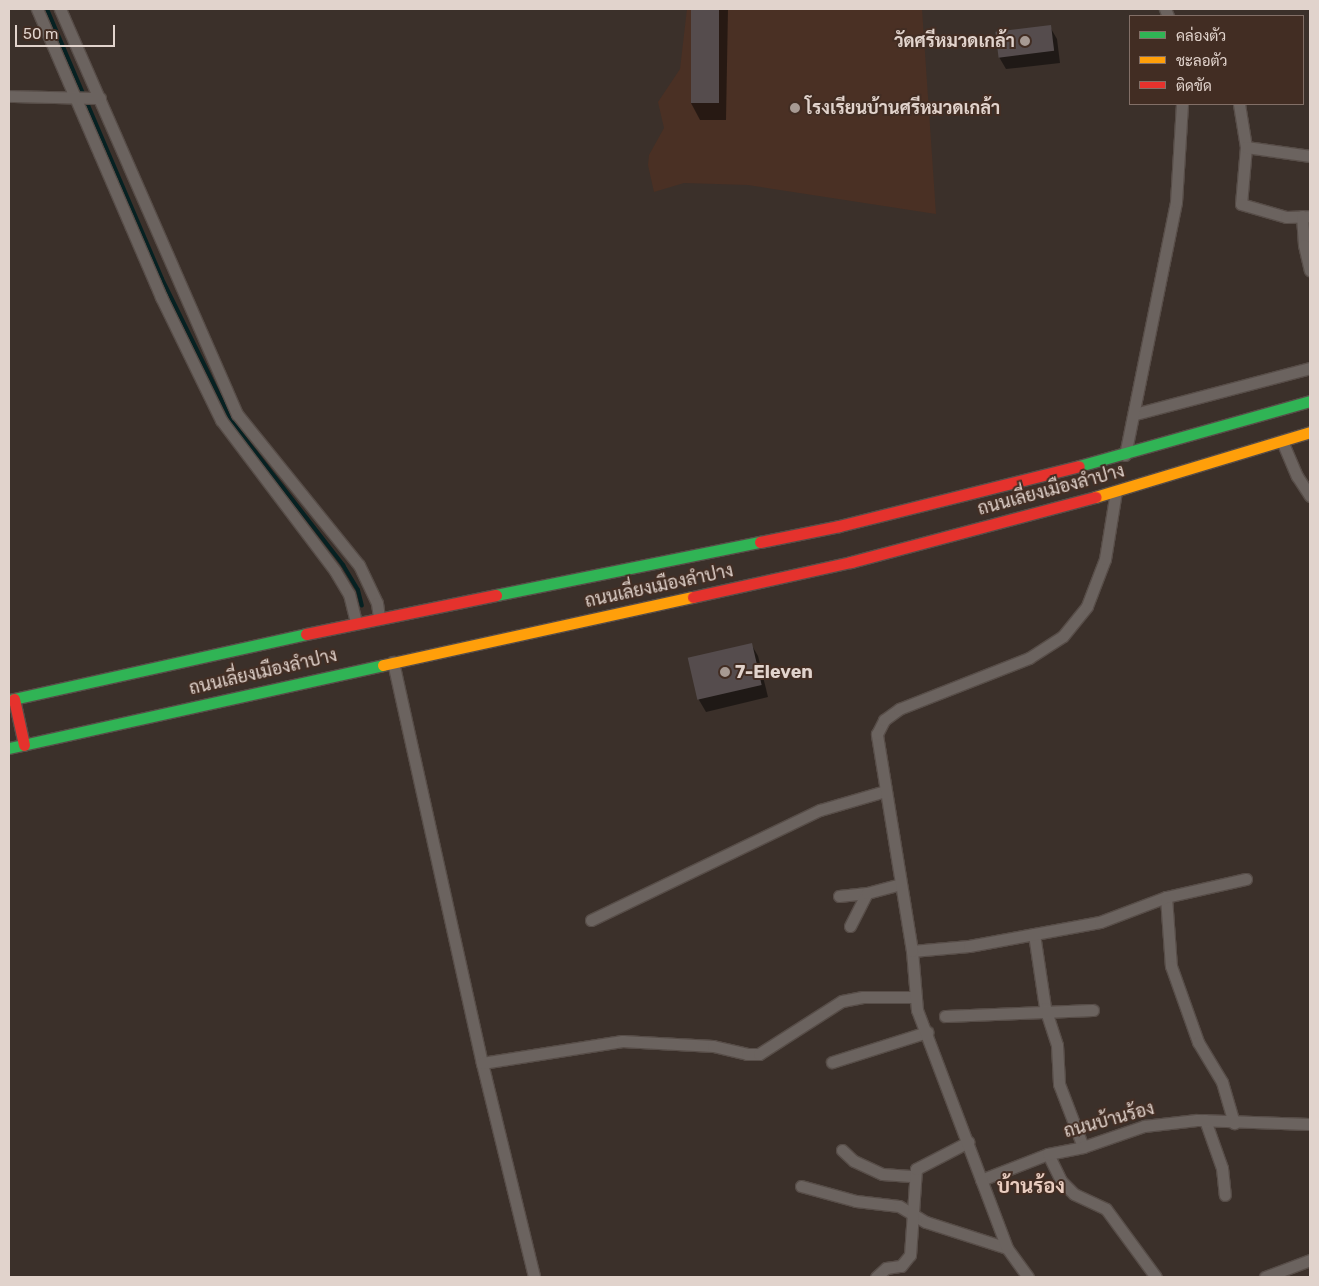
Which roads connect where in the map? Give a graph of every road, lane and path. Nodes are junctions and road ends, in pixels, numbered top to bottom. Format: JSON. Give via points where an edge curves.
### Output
{"nodes":[{"id":1,"x":37,"y":9,"type":"edge"},
{"id":2,"x":60,"y":9,"type":"edge"},
{"id":3,"x":77,"y":44,"type":"junction"},
{"id":4,"x":57,"y":52,"type":"junction"},
{"id":5,"x":9,"y":96,"type":"edge"},
{"id":6,"x":76,"y":98,"type":"junction"},
{"id":7,"x":100,"y":98,"type":"junction"},
{"id":8,"x":1182,"y":105,"type":"edge"},
{"id":9,"x":1239,"y":105,"type":"edge"},
{"id":10,"x":1246,"y":147,"type":"junction"},
{"id":11,"x":1310,"y":156,"type":"edge"},
{"id":12,"x":1306,"y":216,"type":"edge"},
{"id":13,"x":1310,"y":270,"type":"edge"},
{"id":14,"x":182,"y":288,"type":"junction"},
{"id":15,"x":161,"y":296,"type":"junction"},
{"id":16,"x":1310,"y":368,"type":"edge"},
{"id":17,"x":1310,"y":401,"type":"edge"},
{"id":18,"x":237,"y":414,"type":"junction"},
{"id":19,"x":1135,"y":414,"type":"junction"},
{"id":20,"x":221,"y":420,"type":"junction"},
{"id":21,"x":1310,"y":432,"type":"edge"},
{"id":22,"x":1282,"y":441,"type":"junction"},
{"id":23,"x":1125,"y":455,"type":"junction"},
{"id":24,"x":291,"y":481,"type":"junction"},
{"id":25,"x":1116,"y":491,"type":"junction"},
{"id":26,"x":274,"y":493,"type":"junction"},
{"id":27,"x":1310,"y":496,"type":"edge"},
{"id":28,"x":379,"y":618,"type":"junction"},
{"id":29,"x":356,"y":623,"type":"junction"},
{"id":30,"x":393,"y":662,"type":"junction"},
{"id":31,"x":11,"y":700,"type":"edge"},
{"id":32,"x":24,"y":745,"type":"junction"},
{"id":33,"x":9,"y":748,"type":"edge"},
{"id":34,"x":885,"y":791,"type":"junction"},
{"id":35,"x":1246,"y":879,"type":"dead end"},
{"id":36,"x":901,"y":884,"type":"junction"},
{"id":37,"x":867,"y":893,"type":"junction"},
{"id":38,"x":839,"y":896,"type":"dead end"},
{"id":39,"x":1166,"y":897,"type":"junction"},
{"id":40,"x":591,"y":920,"type":"dead end"},
{"id":41,"x":850,"y":926,"type":"dead end"},
{"id":42,"x":1034,"y":934,"type":"junction"},
{"id":43,"x":912,"y":951,"type":"junction"},
{"id":44,"x":916,"y":997,"type":"junction"},
{"id":45,"x":1093,"y":1010,"type":"dead end"},
{"id":46,"x":1047,"y":1014,"type":"junction"},
{"id":47,"x":945,"y":1016,"type":"dead end"},
{"id":48,"x":927,"y":1032,"type":"junction"},
{"id":49,"x":832,"y":1062,"type":"dead end"},
{"id":50,"x":482,"y":1063,"type":"junction"},
{"id":51,"x":1206,"y":1120,"type":"junction"},
{"id":52,"x":1234,"y":1123,"type":"junction"},
{"id":53,"x":1310,"y":1124,"type":"edge"},
{"id":54,"x":968,"y":1142,"type":"junction"},
{"id":55,"x":1083,"y":1147,"type":"junction"},
{"id":56,"x":842,"y":1150,"type":"dead end"},
{"id":57,"x":1048,"y":1154,"type":"junction"},
{"id":58,"x":914,"y":1176,"type":"junction"},
{"id":59,"x":981,"y":1180,"type":"junction"},
{"id":60,"x":801,"y":1186,"type":"dead end"},
{"id":61,"x":1225,"y":1196,"type":"dead end"},
{"id":62,"x":913,"y":1213,"type":"junction"},
{"id":63,"x":1007,"y":1248,"type":"junction"},
{"id":64,"x":1310,"y":1260,"type":"edge"},
{"id":65,"x":534,"y":1277,"type":"edge"},
{"id":66,"x":876,"y":1277,"type":"edge"},
{"id":67,"x":1028,"y":1277,"type":"edge"},
{"id":68,"x":1156,"y":1277,"type":"edge"},
{"id":69,"x":1265,"y":1277,"type":"edge"}],
"edges":[{"from":1,"to":4,"type":"street"},
{"from":2,"to":3,"type":"street"},
{"from":3,"to":4,"type":"street"},
{"from":3,"to":7,"type":"street"},
{"from":4,"to":6,"type":"street"},
{"from":5,"to":6,"type":"street"},
{"from":6,"to":7,"type":"street"},
{"from":6,"to":15,"type":"street"},
{"from":7,"to":14,"type":"street"},
{"from":8,"to":19,"type":"street","via":[[1176,202]]},
{"from":9,"to":10,"type":"street"},
{"from":10,"to":11,"type":"street"},
{"from":10,"to":12,"type":"street","via":[[1241,204],[1286,217]]},
{"from":12,"to":13,"type":"street","via":[[1304,245]]},
{"from":14,"to":15,"type":"street"},
{"from":14,"to":18,"type":"street"},
{"from":15,"to":20,"type":"street"},
{"from":16,"to":19,"type":"street"},
{"from":17,"to":23,"type":"highway","name":"ถนนเลี่ยงเมืองลำปาง"},
{"from":18,"to":20,"type":"street"},
{"from":18,"to":24,"type":"street"},
{"from":19,"to":23,"type":"street"},
{"from":20,"to":26,"type":"street"},
{"from":21,"to":22,"type":"highway","name":"ถนนเลี่ยงเมืองลำปาง"},
{"from":22,"to":25,"type":"highway","name":"ถนนเลี่ยงเมืองลำปาง"},
{"from":22,"to":27,"type":"street","via":[[1297,476]]},
{"from":23,"to":28,"type":"highway","name":"ถนนเลี่ยงเมืองลำปาง","via":[[839,526]]},
{"from":24,"to":26,"type":"street"},
{"from":24,"to":28,"type":"street","via":[[359,565],[377,603]]},
{"from":25,"to":30,"type":"highway","name":"ถนนเลี่ยงเมืองลำปาง","via":[[851,562]]},
{"from":25,"to":34,"type":"street","via":[[1105,560],[1087,606],[1062,636],[1029,658],[899,709],[884,720],[877,734]]},
{"from":26,"to":29,"type":"street","via":[[335,571],[349,594]]},
{"from":28,"to":29,"type":"highway","name":"ถนนเลี่ยงเมืองลำปาง"},
{"from":29,"to":31,"type":"highway","name":"ถนนเลี่ยงเมืองลำปาง"},
{"from":30,"to":32,"type":"highway","name":"ถนนเลี่ยงเมืองลำปาง"},
{"from":30,"to":50,"type":"street"},
{"from":31,"to":32,"type":"highway"},
{"from":32,"to":33,"type":"highway","name":"ถนนเลี่ยงเมืองลำปาง"},
{"from":34,"to":36,"type":"street"},
{"from":34,"to":40,"type":"street","via":[[820,810]]},
{"from":35,"to":39,"type":"street"},
{"from":36,"to":37,"type":"street"},
{"from":36,"to":43,"type":"street"},
{"from":37,"to":38,"type":"street"},
{"from":37,"to":41,"type":"street"},
{"from":39,"to":42,"type":"street","via":[[1100,922]]},
{"from":39,"to":52,"type":"street","via":[[1171,966],[1198,1042],[1222,1082]]},
{"from":42,"to":43,"type":"street","via":[[969,946]]},
{"from":42,"to":46,"type":"street"},
{"from":43,"to":44,"type":"street"},
{"from":44,"to":48,"type":"street","via":[[917,1010]]},
{"from":44,"to":50,"type":"street","via":[[863,997],[842,1001],[759,1054],[713,1046],[622,1041]]},
{"from":45,"to":46,"type":"street"},
{"from":46,"to":47,"type":"street"},
{"from":46,"to":55,"type":"street","via":[[1057,1045],[1059,1084]]},
{"from":48,"to":49,"type":"street"},
{"from":48,"to":54,"type":"street"},
{"from":50,"to":65,"type":"street"},
{"from":51,"to":52,"type":"street","name":"ถนนบ้านร้อง"},
{"from":51,"to":55,"type":"street","name":"ถนนบ้านร้อง","via":[[1144,1126]]},
{"from":51,"to":61,"type":"street","via":[[1222,1168]]},
{"from":52,"to":53,"type":"street","name":"ถนนบ้านร้อง"},
{"from":54,"to":58,"type":"street","via":[[919,1165]]},
{"from":54,"to":59,"type":"street"},
{"from":55,"to":57,"type":"street","name":"ถนนบ้านร้อง"},
{"from":56,"to":58,"type":"street","via":[[854,1161],[882,1174]]},
{"from":57,"to":59,"type":"street","name":"ถนนบ้านร้อง"},
{"from":57,"to":68,"type":"street","via":[[1061,1181],[1074,1194],[1106,1209]]},
{"from":58,"to":62,"type":"street"},
{"from":59,"to":63,"type":"street"},
{"from":60,"to":62,"type":"street","via":[[856,1201],[899,1206]]},
{"from":62,"to":63,"type":"street","via":[[926,1222]]},
{"from":62,"to":66,"type":"street","via":[[907,1262],[886,1268]]},
{"from":63,"to":67,"type":"street"},
{"from":64,"to":69,"type":"street"}]}
